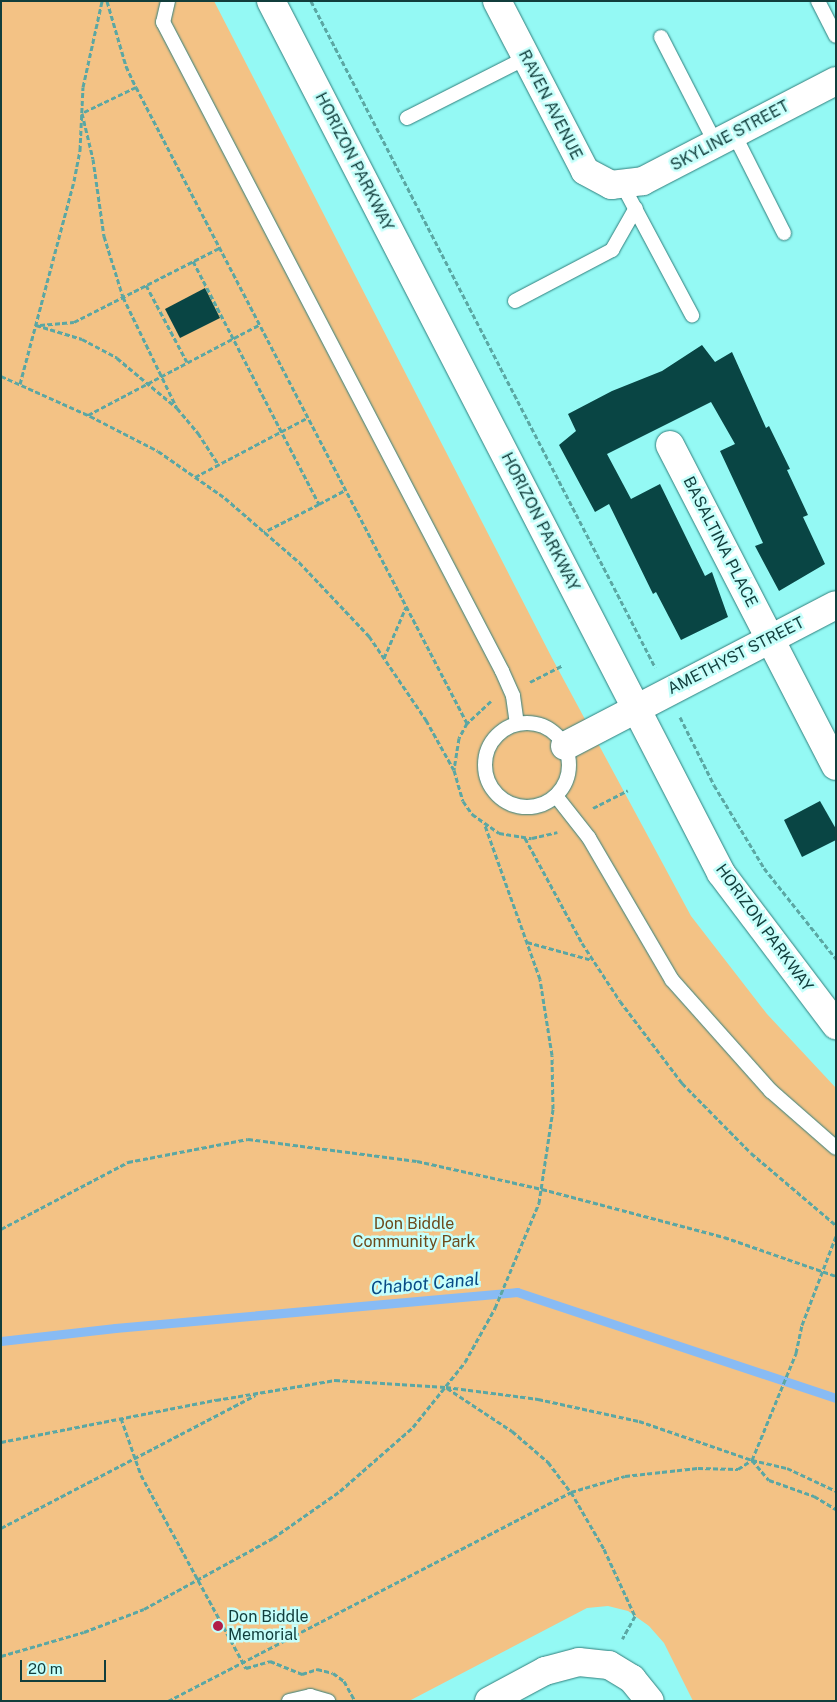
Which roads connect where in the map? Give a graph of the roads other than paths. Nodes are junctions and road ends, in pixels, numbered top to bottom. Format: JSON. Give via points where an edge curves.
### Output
{"nodes":[{"id":1,"x":168,"y":1,"type":"edge"},
{"id":2,"x":271,"y":1,"type":"edge"},
{"id":3,"x":818,"y":1,"type":"edge"},
{"id":4,"x":505,"y":4,"type":"edge"},
{"id":5,"x":836,"y":36,"type":"edge"},
{"id":6,"x":661,"y":37,"type":"dead end"},
{"id":7,"x":526,"y":58,"type":"junction"},
{"id":8,"x":836,"y":81,"type":"edge"},
{"id":9,"x":407,"y":118,"type":"dead end"},
{"id":10,"x":725,"y":139,"type":"junction"},
{"id":11,"x":622,"y":184,"type":"junction"},
{"id":12,"x":636,"y":208,"type":"junction"},
{"id":13,"x":784,"y":233,"type":"dead end"},
{"id":14,"x":515,"y":301,"type":"dead end"},
{"id":15,"x":692,"y":315,"type":"dead end"},
{"id":16,"x":670,"y":445,"type":"dead end"},
{"id":17,"x":836,"y":604,"type":"edge"},
{"id":18,"x":770,"y":638,"type":"junction"},
{"id":19,"x":636,"y":708,"type":"junction"},
{"id":20,"x":517,"y":724,"type":"junction"},
{"id":21,"x":565,"y":746,"type":"junction"},
{"id":22,"x":836,"y":766,"type":"edge"},
{"id":23,"x":556,"y":796,"type":"junction"},
{"id":24,"x":836,"y":1025,"type":"edge"},
{"id":25,"x":836,"y":1148,"type":"edge"},
{"id":26,"x":290,"y":1701,"type":"edge"},
{"id":27,"x":328,"y":1701,"type":"edge"},
{"id":28,"x":489,"y":1701,"type":"edge"},
{"id":29,"x":650,"y":1701,"type":"edge"}],
"edges":[{"from":1,"to":20,"type":"lane","via":[[163,22],[511,691]]},
{"from":2,"to":19,"type":"street","name":"HORIZON PARKWAY"},
{"from":3,"to":5,"type":"lane"},
{"from":4,"to":7,"type":"street","name":"RAVEN AVENUE"},
{"from":6,"to":10,"type":"lane"},
{"from":7,"to":9,"type":"lane"},
{"from":7,"to":11,"type":"street","name":"RAVEN AVENUE","via":[[585,171],[611,185]]},
{"from":8,"to":10,"type":"street","name":"SKYLINE STREET"},
{"from":10,"to":11,"type":"street","name":"SKYLINE STREET","via":[[643,181]]},
{"from":10,"to":13,"type":"lane"},
{"from":11,"to":12,"type":"lane"},
{"from":12,"to":14,"type":"lane","via":[[612,250]]},
{"from":12,"to":15,"type":"lane"},
{"from":16,"to":18,"type":"street","name":"BASALTINA PLACE"},
{"from":17,"to":18,"type":"street","name":"AMETHYST STREET"},
{"from":18,"to":19,"type":"street","name":"AMETHYST STREET"},
{"from":18,"to":22,"type":"street","name":"BASALTINA PLACE"},
{"from":19,"to":21,"type":"street","name":"AMETHYST STREET"},
{"from":19,"to":24,"type":"street","name":"HORIZON PARKWAY","via":[[721,874]]},
{"from":20,"to":21,"type":"lane","via":[[533,723],[546,727]]},
{"from":20,"to":23,"type":"lane","via":[[495,736],[488,748],[486,772],[490,784],[506,802],[518,806],[544,804]]},
{"from":21,"to":23,"type":"lane","via":[[569,773]]},
{"from":23,"to":25,"type":"lane","via":[[576,820],[672,980],[771,1091]]},
{"from":26,"to":27,"type":"lane","via":[[310,1696]]},
{"from":28,"to":29,"type":"street","via":[[546,1671],[579,1662],[609,1665],[632,1679]]}]}
